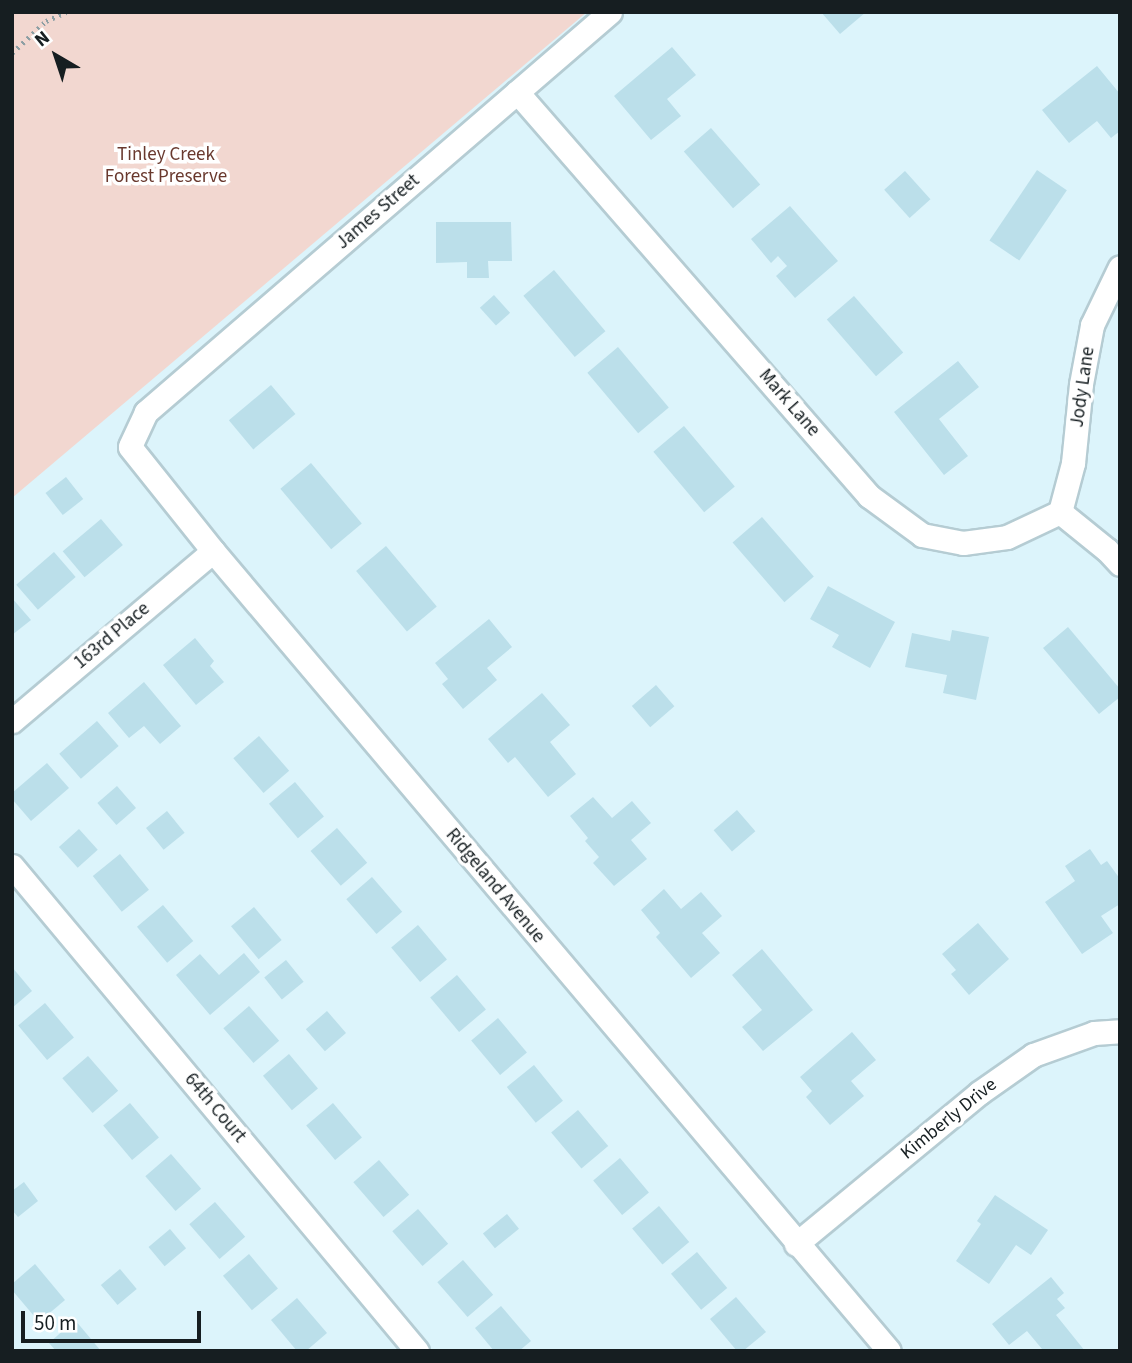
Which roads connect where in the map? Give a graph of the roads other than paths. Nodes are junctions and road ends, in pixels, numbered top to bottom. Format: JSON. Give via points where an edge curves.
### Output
{"nodes":[{"id":1,"x":610,"y":12,"type":"edge"},
{"id":2,"x":517,"y":92,"type":"junction"},
{"id":3,"x":1120,"y":267,"type":"edge"},
{"id":4,"x":146,"y":412,"type":"joint"},
{"id":5,"x":1060,"y":512,"type":"junction"},
{"id":6,"x":213,"y":551,"type":"junction"},
{"id":7,"x":1120,"y":564,"type":"edge"},
{"id":8,"x":12,"y":721,"type":"edge"},
{"id":9,"x":12,"y":866,"type":"edge"},
{"id":10,"x":1120,"y":1031,"type":"edge"},
{"id":11,"x":796,"y":1244,"type":"junction"},
{"id":12,"x":417,"y":1351,"type":"edge"},
{"id":13,"x":890,"y":1351,"type":"edge"}],
"edges":[{"from":1,"to":2,"type":"street","name":"James Street"},
{"from":2,"to":4,"type":"street","name":"James Street"},
{"from":2,"to":5,"type":"street","name":"Mark Lane","via":[[869,496],[922,535],[963,543],[1007,537]]},
{"from":3,"to":5,"type":"street","name":"Jody Lane","via":[[1092,325],[1073,463]]},
{"from":4,"to":6,"type":"street","name":"Ridgeland Avenue","via":[[130,447]]},
{"from":5,"to":7,"type":"street"},
{"from":6,"to":8,"type":"street","name":"163rd Place"},
{"from":6,"to":11,"type":"street","name":"Ridgeland Avenue"},
{"from":9,"to":12,"type":"street","name":"64th Court"},
{"from":10,"to":11,"type":"street","name":"Kimberly Drive","via":[[1094,1032],[1033,1055],[979,1093]]},
{"from":11,"to":13,"type":"street","name":"Ridgeland Avenue"}]}
